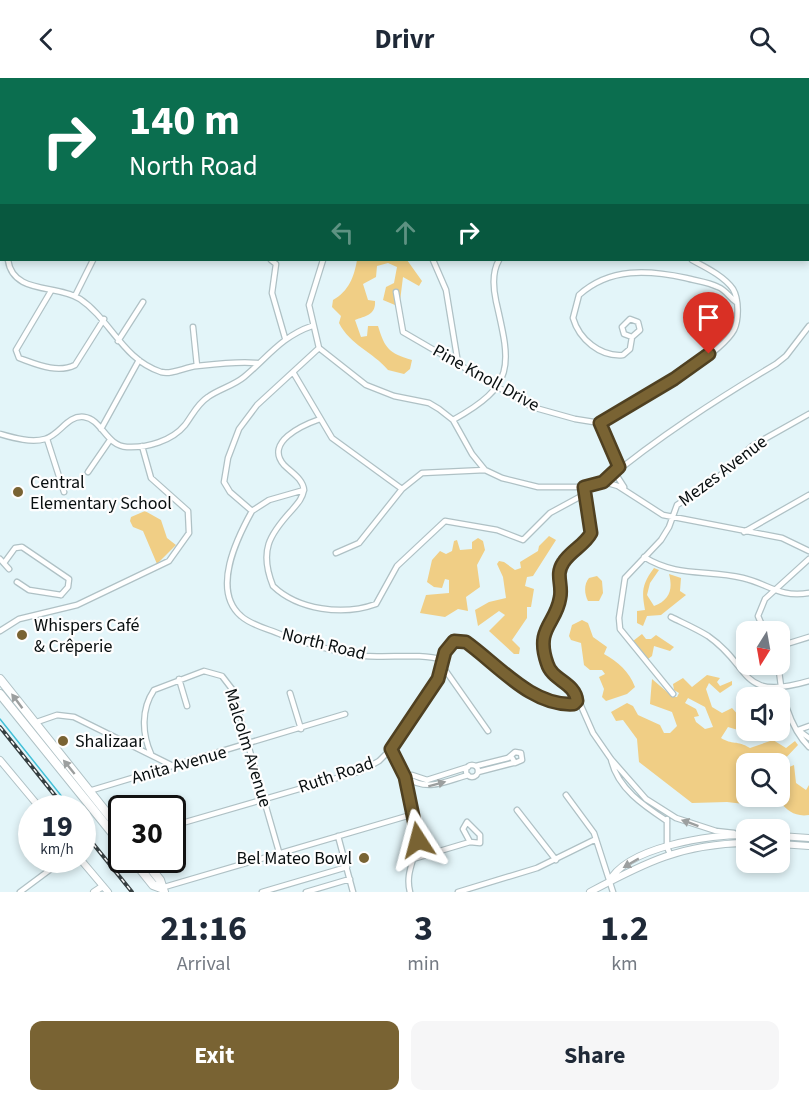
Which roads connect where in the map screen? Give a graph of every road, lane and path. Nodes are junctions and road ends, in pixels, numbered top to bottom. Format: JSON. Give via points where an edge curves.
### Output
{"nodes":[{"id":1,"x":8,"y":261,"type":"edge"},
{"id":2,"x":92,"y":261,"type":"edge"},
{"id":3,"x":272,"y":261,"type":"edge"},
{"id":4,"x":323,"y":261,"type":"edge"},
{"id":5,"x":433,"y":261,"type":"edge"},
{"id":6,"x":499,"y":261,"type":"edge"},
{"id":7,"x":694,"y":261,"type":"edge"},
{"id":8,"x":51,"y":291,"type":"junction"},
{"id":9,"x":396,"y":292,"type":"dead end"},
{"id":10,"x":75,"y":296,"type":"junction"},
{"id":11,"x":143,"y":302,"type":"dead end"},
{"id":12,"x":736,"y":302,"type":"junction"},
{"id":13,"x":104,"y":318,"type":"junction"},
{"id":14,"x":312,"y":326,"type":"junction"},
{"id":15,"x":809,"y":326,"type":"edge"},
{"id":16,"x":193,"y":327,"type":"dead end"},
{"id":17,"x":632,"y":337,"type":"dead end"},
{"id":18,"x":285,"y":338,"type":"junction"},
{"id":19,"x":118,"y":340,"type":"junction"},
{"id":20,"x":319,"y":348,"type":"junction"},
{"id":21,"x":139,"y":360,"type":"junction"},
{"id":22,"x":256,"y":363,"type":"junction"},
{"id":23,"x":458,"y":363,"type":"junction"},
{"id":24,"x":197,"y":366,"type":"junction"},
{"id":25,"x":293,"y":372,"type":"junction"},
{"id":26,"x":498,"y":388,"type":"junction"},
{"id":27,"x":809,"y":414,"type":"edge"},
{"id":28,"x":320,"y":418,"type":"junction"},
{"id":29,"x":453,"y":420,"type":"junction"},
{"id":30,"x":600,"y":423,"type":"junction"},
{"id":31,"x":101,"y":429,"type":"junction"},
{"id":32,"x":0,"y":434,"type":"edge"},
{"id":33,"x":47,"y":439,"type":"junction"},
{"id":34,"x":110,"y":440,"type":"junction"},
{"id":35,"x":142,"y":446,"type":"junction"},
{"id":36,"x":476,"y":459,"type":"junction"},
{"id":37,"x":619,"y":467,"type":"junction"},
{"id":38,"x":471,"y":470,"type":"junction"},
{"id":39,"x":485,"y":470,"type":"junction"},
{"id":40,"x":88,"y":472,"type":"dead end"},
{"id":41,"x":615,"y":473,"type":"junction"},
{"id":42,"x":603,"y":482,"type":"junction"},
{"id":43,"x":584,"y":487,"type":"junction"},
{"id":44,"x":402,"y":489,"type":"junction"},
{"id":45,"x":625,"y":489,"type":"junction"},
{"id":46,"x":304,"y":490,"type":"junction"},
{"id":47,"x":64,"y":492,"type":"dead end"},
{"id":48,"x":585,"y":494,"type":"junction"},
{"id":49,"x":809,"y":495,"type":"edge"},
{"id":50,"x":252,"y":511,"type":"junction"},
{"id":51,"x":673,"y":517,"type":"junction"},
{"id":52,"x":744,"y":532,"type":"junction"},
{"id":53,"x":809,"y":551,"type":"edge"},
{"id":54,"x":336,"y":553,"type":"dead end"},
{"id":55,"x":644,"y":557,"type":"junction"},
{"id":56,"x":0,"y":559,"type":"edge"},
{"id":57,"x":809,"y":559,"type":"edge"},
{"id":58,"x":4,"y":564,"type":"junction"},
{"id":59,"x":9,"y":569,"type":"dead end"},
{"id":60,"x":16,"y":582,"type":"dead end"},
{"id":61,"x":773,"y":591,"type":"junction"},
{"id":62,"x":809,"y":593,"type":"edge"},
{"id":63,"x":61,"y":595,"type":"junction"},
{"id":64,"x":65,"y":609,"type":"junction"},
{"id":65,"x":671,"y":617,"type":"dead end"},
{"id":66,"x":761,"y":621,"type":"edge"},
{"id":67,"x":0,"y":631,"type":"edge"},
{"id":68,"x":809,"y":637,"type":"edge"},
{"id":69,"x":790,"y":643,"type":"edge"},
{"id":70,"x":444,"y":660,"type":"junction"},
{"id":71,"x":442,"y":667,"type":"junction"},
{"id":72,"x":0,"y":679,"type":"edge"},
{"id":73,"x":179,"y":679,"type":"junction"},
{"id":74,"x":809,"y":681,"type":"edge"},
{"id":75,"x":766,"y":687,"type":"edge"},
{"id":76,"x":789,"y":687,"type":"edge"},
{"id":77,"x":291,"y":693,"type":"dead end"},
{"id":78,"x":0,"y":694,"type":"edge"},
{"id":79,"x":673,"y":694,"type":"dead end"},
{"id":80,"x":577,"y":701,"type":"junction"},
{"id":81,"x":187,"y":706,"type":"dead end"},
{"id":82,"x":345,"y":714,"type":"dead end"},
{"id":83,"x":790,"y":715,"type":"edge"},
{"id":84,"x":31,"y":726,"type":"junction"},
{"id":85,"x":809,"y":726,"type":"edge"},
{"id":86,"x":301,"y":729,"type":"junction"},
{"id":87,"x":488,"y":730,"type":"dead end"},
{"id":88,"x":798,"y":730,"type":"junction"},
{"id":89,"x":809,"y":738,"type":"edge"},
{"id":90,"x":249,"y":745,"type":"junction"},
{"id":91,"x":809,"y":747,"type":"edge"},
{"id":92,"x":391,"y":749,"type":"junction"},
{"id":93,"x":151,"y":754,"type":"junction"},
{"id":94,"x":512,"y":756,"type":"junction"},
{"id":95,"x":611,"y":759,"type":"junction"},
{"id":96,"x":0,"y":760,"type":"edge"},
{"id":97,"x":514,"y":763,"type":"junction"},
{"id":98,"x":173,"y":766,"type":"junction"},
{"id":99,"x":468,"y":767,"type":"junction"},
{"id":100,"x":477,"y":769,"type":"junction"},
{"id":101,"x":468,"y":775,"type":"junction"},
{"id":102,"x":405,"y":777,"type":"junction"},
{"id":103,"x":85,"y":793,"type":"junction"},
{"id":104,"x":29,"y":795,"type":"edge"},
{"id":105,"x":566,"y":795,"type":"dead end"},
{"id":106,"x":264,"y":798,"type":"junction"},
{"id":107,"x":517,"y":810,"type":"dead end"},
{"id":108,"x":667,"y":813,"type":"junction"},
{"id":109,"x":414,"y":814,"type":"junction"},
{"id":110,"x":108,"y":817,"type":"edge"},
{"id":111,"x":186,"y":821,"type":"edge"},
{"id":112,"x":667,"y":821,"type":"junction"},
{"id":113,"x":108,"y":826,"type":"edge"},
{"id":114,"x":736,"y":833,"type":"edge"},
{"id":115,"x":736,"y":834,"type":"edge"},
{"id":116,"x":338,"y":836,"type":"junction"},
{"id":117,"x":790,"y":837,"type":"edge"},
{"id":118,"x":809,"y":838,"type":"edge"},
{"id":119,"x":596,"y":839,"type":"junction"},
{"id":120,"x":470,"y":842,"type":"junction"},
{"id":121,"x":736,"y":843,"type":"edge"},
{"id":122,"x":790,"y":845,"type":"edge"},
{"id":123,"x":809,"y":846,"type":"edge"},
{"id":124,"x":667,"y":847,"type":"junction"},
{"id":125,"x":279,"y":852,"type":"junction"},
{"id":126,"x":670,"y":854,"type":"junction"},
{"id":127,"x":413,"y":859,"type":"junction"},
{"id":128,"x":556,"y":860,"type":"junction"},
{"id":129,"x":346,"y":867,"type":"junction"},
{"id":130,"x":46,"y":873,"type":"edge"},
{"id":131,"x":92,"y":873,"type":"edge"},
{"id":132,"x":143,"y":873,"type":"edge"},
{"id":133,"x":154,"y":873,"type":"edge"},
{"id":134,"x":350,"y":879,"type":"junction"},
{"id":135,"x":609,"y":882,"type":"junction"},
{"id":136,"x":103,"y":886,"type":"junction"},
{"id":137,"x":162,"y":890,"type":"edge"},
{"id":138,"x":20,"y":892,"type":"edge"},
{"id":139,"x":94,"y":892,"type":"edge"},
{"id":140,"x":108,"y":892,"type":"edge"},
{"id":141,"x":262,"y":892,"type":"edge"},
{"id":142,"x":306,"y":892,"type":"edge"},
{"id":143,"x":353,"y":892,"type":"edge"},
{"id":144,"x":410,"y":892,"type":"edge"},
{"id":145,"x":458,"y":892,"type":"edge"},
{"id":146,"x":590,"y":892,"type":"edge"},
{"id":147,"x":613,"y":892,"type":"edge"}],
"edges":[{"from":1,"to":8,"type":"street","via":[[14,275]]},
{"from":2,"to":10,"type":"street"},
{"from":3,"to":18,"type":"street","via":[[277,270],[272,293]]},
{"from":4,"to":14,"type":"street","via":[[309,300]]},
{"from":5,"to":23,"type":"street","via":[[446,290]]},
{"from":6,"to":26,"type":"street","via":[[494,290],[507,358]]},
{"from":7,"to":12,"type":"street","via":[[732,288]]},
{"from":8,"to":10,"type":"street"},
{"from":8,"to":13,"type":"street","via":[[16,350],[18,358],[42,367],[75,365]]},
{"from":9,"to":23,"type":"street","name":"Pine Knoll Drive","via":[[403,332]]},
{"from":10,"to":13,"type":"street"},
{"from":11,"to":19,"type":"street"},
{"from":12,"to":17,"type":"street","via":[[709,283],[650,271],[624,274],[579,295],[573,318],[588,343],[603,352],[623,355],[630,349]]},
{"from":12,"to":30,"type":"street","via":[[737,322],[723,342],[674,379]]},
{"from":13,"to":19,"type":"street"},
{"from":14,"to":18,"type":"street"},
{"from":14,"to":20,"type":"street"},
{"from":15,"to":37,"type":"street","via":[[776,364],[694,412]]},
{"from":16,"to":24,"type":"street"},
{"from":18,"to":22,"type":"street"},
{"from":19,"to":21,"type":"street"},
{"from":20,"to":25,"type":"street"},
{"from":20,"to":29,"type":"street","via":[[366,385],[429,403]]},
{"from":21,"to":24,"type":"street","via":[[164,373]]},
{"from":21,"to":31,"type":"street"},
{"from":22,"to":24,"type":"street"},
{"from":22,"to":35,"type":"street","via":[[244,377],[203,401],[177,433]]},
{"from":23,"to":26,"type":"street","name":"Pine Knoll Drive"},
{"from":25,"to":28,"type":"street"},
{"from":25,"to":50,"type":"street","via":[[244,420],[228,458],[226,486]]},
{"from":26,"to":29,"type":"street"},
{"from":26,"to":30,"type":"street","name":"Pine Knoll Drive","via":[[532,407]]},
{"from":27,"to":51,"type":"street","name":"Mezes Avenue","via":[[752,446],[722,474],[677,505]]},
{"from":28,"to":44,"type":"street","via":[[340,445]]},
{"from":28,"to":46,"type":"street","via":[[289,434],[278,453]]},
{"from":29,"to":36,"type":"street"},
{"from":30,"to":37,"type":"street"},
{"from":31,"to":33,"type":"street","via":[[81,416]]},
{"from":31,"to":34,"type":"street"},
{"from":32,"to":33,"type":"street"},
{"from":33,"to":47,"type":"street"},
{"from":34,"to":35,"type":"street","via":[[121,447]]},
{"from":34,"to":40,"type":"street"},
{"from":35,"to":64,"type":"street","via":[[154,483],[188,511],[189,533],[172,559],[156,569]]},
{"from":36,"to":38,"type":"street"},
{"from":36,"to":39,"type":"street"},
{"from":37,"to":41,"type":"street"},
{"from":38,"to":39,"type":"street"},
{"from":38,"to":44,"type":"street","via":[[422,473]]},
{"from":39,"to":43,"type":"street","via":[[538,487]]},
{"from":41,"to":42,"type":"street"},
{"from":41,"to":45,"type":"street"},
{"from":42,"to":43,"type":"street"},
{"from":42,"to":45,"type":"street"},
{"from":43,"to":48,"type":"street"},
{"from":44,"to":54,"type":"street","via":[[359,543]]},
{"from":45,"to":51,"type":"street","via":[[651,509]]},
{"from":46,"to":48,"type":"street","via":[[301,500],[270,534],[266,549],[269,576],[278,590],[296,600],[343,610],[376,604],[397,566],[445,521],[497,530],[523,540],[550,513]]},
{"from":46,"to":50,"type":"street","via":[[269,500]]},
{"from":48,"to":80,"type":"street","via":[[591,533],[559,570],[561,598],[545,632],[547,665],[574,690]]},
{"from":49,"to":52,"type":"street"},
{"from":50,"to":70,"type":"street","name":"North Road","via":[[237,538],[228,578],[230,604],[239,615],[292,638],[364,656]]},
{"from":51,"to":52,"type":"street"},
{"from":51,"to":55,"type":"street","name":"Mezes Avenue","via":[[661,540]]},
{"from":52,"to":53,"type":"street","via":[[782,538]]},
{"from":55,"to":61,"type":"street","via":[[673,571],[743,578]]},
{"from":55,"to":79,"type":"street","name":"Mezes Avenue","via":[[625,578],[619,626]]},
{"from":56,"to":58,"type":"street"},
{"from":57,"to":61,"type":"street"},
{"from":58,"to":59,"type":"street"},
{"from":58,"to":63,"type":"street","via":[[15,548],[22,547],[69,579]]},
{"from":60,"to":63,"type":"street","via":[[29,590]]},
{"from":61,"to":62,"type":"street","via":[[794,596]]},
{"from":61,"to":66,"type":"street","via":[[758,613]]},
{"from":63,"to":64,"type":"street"},
{"from":64,"to":67,"type":"street","via":[[19,619]]},
{"from":65,"to":75,"type":"street","via":[[708,636],[752,681]]},
{"from":68,"to":69,"type":"street"},
{"from":70,"to":71,"type":"street"},
{"from":70,"to":80,"type":"street","via":[[452,642],[462,641],[528,690],[562,704]]},
{"from":71,"to":87,"type":"street","via":[[464,692]]},
{"from":71,"to":92,"type":"street"},
{"from":84,"to":72,"type":"main road","one_way":true},
{"from":73,"to":81,"type":"street"},
{"from":73,"to":90,"type":"street","name":"Malcolm Avenue","via":[[204,671],[222,676],[232,689]]},
{"from":73,"to":93,"type":"street","name":"Malcolm Avenue","via":[[158,687],[150,695],[143,729]]},
{"from":74,"to":76,"type":"street"},
{"from":77,"to":86,"type":"street"},
{"from":78,"to":84,"type":"main road"},
{"from":80,"to":95,"type":"street"},
{"from":82,"to":86,"type":"street","name":"Anita Avenue"},
{"from":83,"to":88,"type":"street"},
{"from":84,"to":93,"type":"street","via":[[57,715],[71,716]]},
{"from":84,"to":103,"type":"main road"},
{"from":85,"to":88,"type":"street"},
{"from":86,"to":90,"type":"street","name":"Anita Avenue"},
{"from":88,"to":89,"type":"street"},
{"from":88,"to":91,"type":"street"},
{"from":90,"to":98,"type":"street","name":"Anita Avenue"},
{"from":90,"to":106,"type":"street","name":"Malcolm Avenue"},
{"from":92,"to":102,"type":"street"},
{"from":92,"to":106,"type":"street","name":"Ruth Road","via":[[371,767]]},
{"from":93,"to":98,"type":"street"},
{"from":94,"to":97,"type":"street"},
{"from":94,"to":97,"type":"street","via":[[517,752],[522,755],[521,762]]},
{"from":94,"to":100,"type":"street"},
{"from":95,"to":108,"type":"street","via":[[635,789]]},
{"from":95,"to":112,"type":"street","via":[[632,794]]},
{"from":96,"to":104,"type":"street"},
{"from":97,"to":100,"type":"street"},
{"from":98,"to":103,"type":"street","name":"Anita Avenue"},
{"from":99,"to":100,"type":"street"},
{"from":99,"to":101,"type":"street"},
{"from":99,"to":102,"type":"street","via":[[427,780]]},
{"from":100,"to":101,"type":"street","via":[[474,776]]},
{"from":102,"to":101,"type":"street","one_way":true,"via":[[429,786]]},
{"from":102,"to":109,"type":"street"},
{"from":103,"to":110,"type":"main road"},
{"from":103,"to":113,"type":"main road"},
{"from":105,"to":119,"type":"street"},
{"from":106,"to":111,"type":"street","name":"Ruth Road"},
{"from":106,"to":125,"type":"street","name":"Malcolm Avenue"},
{"from":107,"to":128,"type":"street"},
{"from":108,"to":112,"type":"street"},
{"from":114,"to":108,"type":"street","one_way":true,"via":[[716,831]]},
{"from":109,"to":116,"type":"street"},
{"from":109,"to":127,"type":"street","via":[[418,840]]},
{"from":112,"to":124,"type":"street"},
{"from":115,"to":124,"type":"street","via":[[714,835]]},
{"from":116,"to":125,"type":"street"},
{"from":116,"to":129,"type":"street"},
{"from":117,"to":118,"type":"street"},
{"from":119,"to":128,"type":"street"},
{"from":119,"to":135,"type":"street"},
{"from":120,"to":120,"type":"street","via":[[477,844],[482,839],[467,822],[463,829]]},
{"from":120,"to":127,"type":"street"},
{"from":121,"to":126,"type":"street"},
{"from":122,"to":123,"type":"street"},
{"from":124,"to":126,"type":"street"},
{"from":124,"to":135,"type":"street","one_way":true,"via":[[614,872]]},
{"from":125,"to":137,"type":"street"},
{"from":126,"to":135,"type":"street"},
{"from":127,"to":144,"type":"street","via":[[408,876]]},
{"from":128,"to":145,"type":"street"},
{"from":129,"to":134,"type":"street"},
{"from":129,"to":141,"type":"street"},
{"from":130,"to":138,"type":"street"},
{"from":131,"to":136,"type":"street"},
{"from":132,"to":137,"type":"main road"},
{"from":133,"to":137,"type":"main road"},
{"from":134,"to":142,"type":"street"},
{"from":134,"to":143,"type":"street"},
{"from":135,"to":146,"type":"street"},
{"from":135,"to":147,"type":"street"},
{"from":136,"to":139,"type":"street"},
{"from":136,"to":140,"type":"street"}]}
